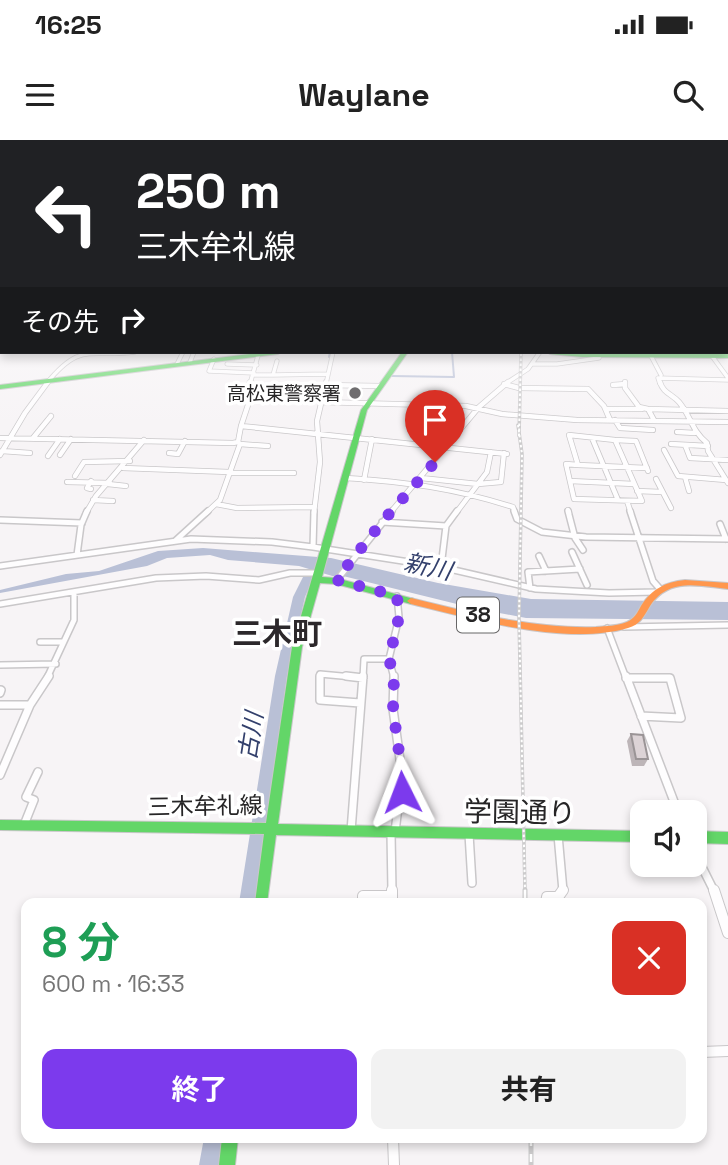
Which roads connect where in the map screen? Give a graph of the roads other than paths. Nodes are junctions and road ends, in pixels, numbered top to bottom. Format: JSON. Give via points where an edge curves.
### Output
{"nodes":[{"id":1,"x":80,"y":354,"type":"edge"},
{"id":2,"x":182,"y":354,"type":"edge"},
{"id":3,"x":193,"y":354,"type":"edge"},
{"id":4,"x":332,"y":354,"type":"edge"},
{"id":5,"x":404,"y":354,"type":"edge"},
{"id":6,"x":539,"y":354,"type":"edge"},
{"id":7,"x":599,"y":354,"type":"edge"},
{"id":8,"x":616,"y":354,"type":"edge"},
{"id":9,"x":668,"y":354,"type":"edge"},
{"id":10,"x":711,"y":354,"type":"edge"},
{"id":11,"x":277,"y":356,"type":"edge"},
{"id":12,"x":651,"y":356,"type":"junction"},
{"id":13,"x":728,"y":356,"type":"edge"},
{"id":14,"x":214,"y":357,"type":"edge"},
{"id":15,"x":258,"y":357,"type":"edge"},
{"id":16,"x":228,"y":361,"type":"junction"},
{"id":17,"x":190,"y":362,"type":"junction"},
{"id":18,"x":177,"y":364,"type":"junction"},
{"id":19,"x":532,"y":364,"type":"junction"},
{"id":20,"x":225,"y":372,"type":"junction"},
{"id":21,"x":255,"y":374,"type":"junction"},
{"id":22,"x":327,"y":374,"type":"junction"},
{"id":23,"x":267,"y":375,"type":"junction"},
{"id":24,"x":273,"y":375,"type":"junction"},
{"id":25,"x":661,"y":375,"type":"dead end"},
{"id":26,"x":728,"y":379,"type":"edge"},
{"id":27,"x":50,"y":381,"type":"junction"},
{"id":28,"x":504,"y":384,"type":"junction"},
{"id":29,"x":325,"y":385,"type":"junction"},
{"id":30,"x":613,"y":385,"type":"dead end"},
{"id":31,"x":380,"y":386,"type":"junction"},
{"id":32,"x":0,"y":387,"type":"edge"},
{"id":33,"x":263,"y":387,"type":"junction"},
{"id":34,"x":269,"y":387,"type":"dead end"},
{"id":35,"x":320,"y":402,"type":"junction"},
{"id":36,"x":368,"y":404,"type":"junction"},
{"id":37,"x":479,"y":408,"type":"junction"},
{"id":38,"x":646,"y":408,"type":"junction"},
{"id":39,"x":606,"y":409,"type":"junction"},
{"id":40,"x":683,"y":410,"type":"junction"},
{"id":41,"x":728,"y":411,"type":"edge"},
{"id":42,"x":51,"y":416,"type":"dead end"},
{"id":43,"x":578,"y":420,"type":"junction"},
{"id":44,"x":612,"y":420,"type":"junction"},
{"id":45,"x":654,"y":420,"type":"junction"},
{"id":46,"x":689,"y":421,"type":"junction"},
{"id":47,"x":718,"y":421,"type":"junction"},
{"id":48,"x":728,"y":422,"type":"edge"},
{"id":49,"x":242,"y":426,"type":"junction"},
{"id":50,"x":722,"y":428,"type":"dead end"},
{"id":51,"x":653,"y":430,"type":"dead end"},
{"id":52,"x":316,"y":433,"type":"junction"},
{"id":53,"x":677,"y":433,"type":"dead end"},
{"id":54,"x":695,"y":433,"type":"junction"},
{"id":55,"x":581,"y":436,"type":"junction"},
{"id":56,"x":357,"y":437,"type":"junction"},
{"id":57,"x":0,"y":438,"type":"edge"},
{"id":58,"x":9,"y":438,"type":"junction"},
{"id":59,"x":31,"y":438,"type":"junction"},
{"id":60,"x":592,"y":438,"type":"junction"},
{"id":61,"x":60,"y":439,"type":"junction"},
{"id":62,"x":71,"y":439,"type":"junction"},
{"id":63,"x":372,"y":439,"type":"junction"},
{"id":64,"x":144,"y":440,"type":"junction"},
{"id":65,"x":615,"y":440,"type":"junction"},
{"id":66,"x":185,"y":441,"type":"junction"},
{"id":67,"x":239,"y":443,"type":"junction"},
{"id":68,"x":671,"y":444,"type":"dead end"},
{"id":69,"x":685,"y":445,"type":"junction"},
{"id":70,"x":268,"y":446,"type":"dead end"},
{"id":71,"x":708,"y":446,"type":"junction"},
{"id":72,"x":449,"y":447,"type":"junction"},
{"id":73,"x":664,"y":450,"type":"dead end"},
{"id":74,"x":18,"y":452,"type":"junction"},
{"id":75,"x":491,"y":452,"type":"junction"},
{"id":76,"x":1,"y":453,"type":"edge"},
{"id":77,"x":30,"y":453,"type":"dead end"},
{"id":78,"x":169,"y":453,"type":"dead end"},
{"id":79,"x":48,"y":456,"type":"dead end"},
{"id":80,"x":60,"y":456,"type":"dead end"},
{"id":81,"x":712,"y":459,"type":"junction"},
{"id":82,"x":728,"y":460,"type":"edge"},
{"id":83,"x":130,"y":461,"type":"junction"},
{"id":84,"x":275,"y":464,"type":"dead end"},
{"id":85,"x":578,"y":465,"type":"junction"},
{"id":86,"x":603,"y":466,"type":"junction"},
{"id":87,"x":627,"y":467,"type":"junction"},
{"id":88,"x":717,"y":467,"type":"junction"},
{"id":89,"x":728,"y":467,"type":"edge"},
{"id":90,"x":124,"y":468,"type":"junction"},
{"id":91,"x":229,"y":472,"type":"junction"},
{"id":92,"x":272,"y":472,"type":"junction"},
{"id":93,"x":294,"y":473,"type":"dead end"},
{"id":94,"x":630,"y":475,"type":"junction"},
{"id":95,"x":670,"y":475,"type":"dead end"},
{"id":96,"x":75,"y":476,"type":"dead end"},
{"id":97,"x":640,"y":476,"type":"dead end"},
{"id":98,"x":678,"y":476,"type":"junction"},
{"id":99,"x":685,"y":477,"type":"junction"},
{"id":100,"x":345,"y":478,"type":"junction"},
{"id":101,"x":421,"y":478,"type":"junction"},
{"id":102,"x":656,"y":479,"type":"dead end"},
{"id":103,"x":364,"y":480,"type":"junction"},
{"id":104,"x":91,"y":481,"type":"junction"},
{"id":105,"x":570,"y":481,"type":"junction"},
{"id":106,"x":727,"y":481,"type":"edge"},
{"id":107,"x":67,"y":482,"type":"dead end"},
{"id":108,"x":416,"y":483,"type":"junction"},
{"id":109,"x":610,"y":483,"type":"junction"},
{"id":110,"x":109,"y":484,"type":"junction"},
{"id":111,"x":478,"y":484,"type":"junction"},
{"id":112,"x":634,"y":484,"type":"junction"},
{"id":113,"x":126,"y":486,"type":"dead end"},
{"id":114,"x":91,"y":489,"type":"dead end"},
{"id":115,"x":637,"y":491,"type":"junction"},
{"id":116,"x":690,"y":491,"type":"dead end"},
{"id":117,"x":662,"y":492,"type":"junction"},
{"id":118,"x":471,"y":494,"type":"junction"},
{"id":119,"x":93,"y":500,"type":"junction"},
{"id":120,"x":618,"y":500,"type":"junction"},
{"id":121,"x":627,"y":500,"type":"junction"},
{"id":122,"x":113,"y":501,"type":"dead end"},
{"id":123,"x":216,"y":504,"type":"junction"},
{"id":124,"x":314,"y":507,"type":"junction"},
{"id":125,"x":670,"y":508,"type":"dead end"},
{"id":126,"x":568,"y":510,"type":"dead end"},
{"id":127,"x":0,"y":520,"type":"edge"},
{"id":128,"x":382,"y":522,"type":"junction"},
{"id":129,"x":82,"y":523,"type":"junction"},
{"id":130,"x":720,"y":524,"type":"dead end"},
{"id":131,"x":446,"y":526,"type":"junction"},
{"id":132,"x":576,"y":535,"type":"junction"},
{"id":133,"x":638,"y":537,"type":"junction"},
{"id":134,"x":727,"y":539,"type":"edge"},
{"id":135,"x":175,"y":541,"type":"junction"},
{"id":136,"x":313,"y":547,"type":"junction"},
{"id":137,"x":583,"y":551,"type":"dead end"},
{"id":138,"x":572,"y":552,"type":"dead end"},
{"id":139,"x":357,"y":553,"type":"junction"},
{"id":140,"x":324,"y":554,"type":"junction"},
{"id":141,"x":77,"y":555,"type":"junction"},
{"id":142,"x":539,"y":556,"type":"dead end"},
{"id":143,"x":0,"y":566,"type":"edge"},
{"id":144,"x":441,"y":567,"type":"junction"},
{"id":145,"x":580,"y":569,"type":"junction"},
{"id":146,"x":546,"y":571,"type":"junction"},
{"id":147,"x":318,"y":575,"type":"junction"},
{"id":148,"x":337,"y":579,"type":"junction"},
{"id":149,"x":587,"y":585,"type":"dead end"},
{"id":150,"x":728,"y":586,"type":"edge"},
{"id":151,"x":530,"y":588,"type":"junction"},
{"id":152,"x":74,"y":592,"type":"junction"},
{"id":153,"x":656,"y":593,"type":"junction"},
{"id":154,"x":397,"y":596,"type":"junction"},
{"id":155,"x":0,"y":604,"type":"edge"},
{"id":156,"x":622,"y":627,"type":"junction"},
{"id":157,"x":726,"y":627,"type":"edge"},
{"id":158,"x":607,"y":628,"type":"junction"},
{"id":159,"x":40,"y":642,"type":"dead end"},
{"id":160,"x":63,"y":642,"type":"junction"},
{"id":161,"x":389,"y":659,"type":"junction"},
{"id":162,"x":55,"y":664,"type":"junction"},
{"id":163,"x":0,"y":665,"type":"edge"},
{"id":164,"x":363,"y":678,"type":"junction"},
{"id":165,"x":626,"y":678,"type":"junction"},
{"id":166,"x":360,"y":703,"type":"junction"},
{"id":167,"x":0,"y":705,"type":"edge"},
{"id":168,"x":30,"y":705,"type":"junction"},
{"id":169,"x":641,"y":716,"type":"junction"},
{"id":170,"x":38,"y":772,"type":"dead end"},
{"id":171,"x":0,"y":775,"type":"edge"},
{"id":172,"x":673,"y":800,"type":"edge"},
{"id":173,"x":0,"y":825,"type":"edge"},
{"id":174,"x":24,"y":825,"type":"junction"},
{"id":175,"x":271,"y":829,"type":"junction"},
{"id":176,"x":351,"y":831,"type":"junction"},
{"id":177,"x":393,"y":833,"type":"junction"},
{"id":178,"x":469,"y":834,"type":"junction"},
{"id":179,"x":558,"y":835,"type":"junction"},
{"id":180,"x":630,"y":836,"type":"edge"},
{"id":181,"x":707,"y":837,"type":"edge"},
{"id":182,"x":728,"y":838,"type":"edge"},
{"id":183,"x":707,"y":876,"type":"edge"},
{"id":184,"x":472,"y":883,"type":"dead end"},
{"id":185,"x":262,"y":898,"type":"edge"},
{"id":186,"x":363,"y":898,"type":"edge"},
{"id":187,"x":380,"y":898,"type":"edge"},
{"id":188,"x":392,"y":898,"type":"edge"},
{"id":189,"x":547,"y":898,"type":"edge"},
{"id":190,"x":728,"y":933,"type":"edge"},
{"id":191,"x":728,"y":1051,"type":"edge"},
{"id":192,"x":707,"y":1052,"type":"edge"},
{"id":193,"x":229,"y":1143,"type":"edge"},
{"id":194,"x":393,"y":1143,"type":"edge"},
{"id":195,"x":227,"y":1165,"type":"edge"},
{"id":196,"x":394,"y":1165,"type":"edge"}],
"edges":[{"from":1,"to":27,"type":"street"},
{"from":2,"to":18,"type":"street"},
{"from":3,"to":17,"type":"street"},
{"from":4,"to":22,"type":"street"},
{"from":5,"to":31,"type":"main road","name":"三木牟礼線"},
{"from":6,"to":19,"type":"street"},
{"from":7,"to":19,"type":"street","via":[[599,358]]},
{"from":8,"to":12,"type":"main road"},
{"from":9,"to":10,"type":"main road"},
{"from":9,"to":12,"type":"main road"},
{"from":10,"to":13,"type":"main road"},
{"from":10,"to":26,"type":"street"},
{"from":11,"to":15,"type":"main road"},
{"from":11,"to":24,"type":"street"},
{"from":12,"to":25,"type":"street"},
{"from":14,"to":16,"type":"main road"},
{"from":14,"to":17,"type":"main road"},
{"from":14,"to":20,"type":"street","via":[[209,371]]},
{"from":15,"to":16,"type":"main road"},
{"from":15,"to":21,"type":"street"},
{"from":16,"to":20,"type":"street"},
{"from":17,"to":18,"type":"main road"},
{"from":18,"to":27,"type":"main road"},
{"from":19,"to":28,"type":"street"},
{"from":20,"to":21,"type":"street"},
{"from":21,"to":23,"type":"street"},
{"from":21,"to":33,"type":"street","via":[[251,386]]},
{"from":21,"to":49,"type":"street","via":[[241,402],[249,402]]},
{"from":22,"to":24,"type":"street"},
{"from":22,"to":29,"type":"street"},
{"from":23,"to":24,"type":"street"},
{"from":23,"to":33,"type":"street"},
{"from":26,"to":40,"type":"street","via":[[659,378],[662,389]]},
{"from":27,"to":32,"type":"main road"},
{"from":27,"to":58,"type":"street"},
{"from":28,"to":37,"type":"street"},
{"from":28,"to":39,"type":"street","via":[[588,389]]},
{"from":29,"to":31,"type":"street"},
{"from":29,"to":35,"type":"street"},
{"from":30,"to":38,"type":"street","via":[[625,383],[639,407]]},
{"from":31,"to":36,"type":"main road","name":"三木牟礼線"},
{"from":33,"to":34,"type":"street"},
{"from":35,"to":36,"type":"street"},
{"from":35,"to":52,"type":"street"},
{"from":36,"to":37,"type":"street"},
{"from":36,"to":56,"type":"main road","name":"三木牟礼線"},
{"from":37,"to":43,"type":"street"},
{"from":37,"to":72,"type":"street"},
{"from":38,"to":39,"type":"street"},
{"from":38,"to":40,"type":"street"},
{"from":38,"to":45,"type":"street"},
{"from":39,"to":44,"type":"street"},
{"from":40,"to":41,"type":"street"},
{"from":40,"to":46,"type":"street"},
{"from":42,"to":59,"type":"street"},
{"from":43,"to":44,"type":"street"},
{"from":43,"to":55,"type":"street"},
{"from":44,"to":45,"type":"street"},
{"from":44,"to":51,"type":"street","via":[[620,428]]},
{"from":45,"to":46,"type":"street"},
{"from":46,"to":47,"type":"street"},
{"from":46,"to":54,"type":"street"},
{"from":47,"to":48,"type":"street"},
{"from":47,"to":50,"type":"street"},
{"from":49,"to":52,"type":"street"},
{"from":49,"to":67,"type":"street"},
{"from":52,"to":56,"type":"street"},
{"from":52,"to":124,"type":"street","via":[[320,462]]},
{"from":53,"to":54,"type":"street"},
{"from":54,"to":71,"type":"street"},
{"from":55,"to":60,"type":"street"},
{"from":55,"to":85,"type":"street","via":[[569,436]]},
{"from":56,"to":63,"type":"street"},
{"from":56,"to":100,"type":"main road","name":"三木牟礼線"},
{"from":57,"to":58,"type":"street"},
{"from":58,"to":59,"type":"street"},
{"from":58,"to":76,"type":"street"},
{"from":59,"to":61,"type":"street"},
{"from":59,"to":74,"type":"street"},
{"from":60,"to":65,"type":"street"},
{"from":60,"to":86,"type":"street"},
{"from":61,"to":62,"type":"street"},
{"from":61,"to":79,"type":"street"},
{"from":62,"to":64,"type":"street"},
{"from":62,"to":80,"type":"street"},
{"from":63,"to":72,"type":"street"},
{"from":63,"to":103,"type":"street"},
{"from":64,"to":66,"type":"street"},
{"from":64,"to":83,"type":"street"},
{"from":65,"to":87,"type":"street"},
{"from":65,"to":87,"type":"street","via":[[636,441],[647,469]]},
{"from":66,"to":67,"type":"street"},
{"from":66,"to":78,"type":"street","via":[[178,454]]},
{"from":67,"to":70,"type":"street"},
{"from":67,"to":91,"type":"street"},
{"from":68,"to":69,"type":"street"},
{"from":69,"to":71,"type":"street"},
{"from":69,"to":81,"type":"street","via":[[690,458]]},
{"from":71,"to":81,"type":"street"},
{"from":72,"to":75,"type":"street"},
{"from":72,"to":101,"type":"street"},
{"from":73,"to":98,"type":"street","via":[[667,459],[676,464]]},
{"from":74,"to":76,"type":"street"},
{"from":74,"to":77,"type":"street"},
{"from":75,"to":111,"type":"street","via":[[487,472]]},
{"from":75,"to":111,"type":"street","via":[[506,454],[501,482]]},
{"from":81,"to":82,"type":"street"},
{"from":81,"to":88,"type":"street"},
{"from":83,"to":90,"type":"street"},
{"from":83,"to":96,"type":"street","via":[[84,462]]},
{"from":84,"to":92,"type":"street"},
{"from":85,"to":86,"type":"street"},
{"from":85,"to":105,"type":"street","via":[[566,464]]},
{"from":86,"to":87,"type":"street"},
{"from":86,"to":109,"type":"street"},
{"from":87,"to":94,"type":"street"},
{"from":88,"to":89,"type":"street"},
{"from":88,"to":106,"type":"street"},
{"from":90,"to":91,"type":"street"},
{"from":90,"to":110,"type":"street"},
{"from":91,"to":92,"type":"street"},
{"from":91,"to":123,"type":"street","via":[[229,482]]},
{"from":92,"to":93,"type":"street"},
{"from":94,"to":97,"type":"street"},
{"from":94,"to":112,"type":"street"},
{"from":95,"to":98,"type":"street"},
{"from":98,"to":99,"type":"street"},
{"from":99,"to":106,"type":"street"},
{"from":99,"to":116,"type":"street"},
{"from":100,"to":103,"type":"street"},
{"from":100,"to":140,"type":"main road","name":"三木牟礼線"},
{"from":101,"to":108,"type":"street"},
{"from":101,"to":111,"type":"street"},
{"from":102,"to":117,"type":"street"},
{"from":103,"to":108,"type":"street"},
{"from":104,"to":107,"type":"street"},
{"from":104,"to":110,"type":"street"},
{"from":104,"to":114,"type":"street","via":[[87,488]]},
{"from":105,"to":109,"type":"street"},
{"from":105,"to":120,"type":"street","via":[[573,499]]},
{"from":108,"to":118,"type":"street"},
{"from":108,"to":128,"type":"street"},
{"from":109,"to":112,"type":"street"},
{"from":109,"to":120,"type":"street"},
{"from":110,"to":113,"type":"street"},
{"from":110,"to":119,"type":"street"},
{"from":111,"to":118,"type":"street"},
{"from":112,"to":115,"type":"street"},
{"from":115,"to":117,"type":"street"},
{"from":115,"to":121,"type":"street","via":[[642,501]]},
{"from":117,"to":125,"type":"street"},
{"from":118,"to":131,"type":"street"},
{"from":118,"to":132,"type":"street","via":[[513,508],[517,519],[542,532]]},
{"from":119,"to":122,"type":"street"},
{"from":119,"to":129,"type":"street"},
{"from":120,"to":121,"type":"street"},
{"from":121,"to":133,"type":"street"},
{"from":123,"to":124,"type":"street"},
{"from":123,"to":135,"type":"street"},
{"from":124,"to":136,"type":"street"},
{"from":126,"to":132,"type":"street"},
{"from":127,"to":129,"type":"street"},
{"from":128,"to":131,"type":"street"},
{"from":128,"to":139,"type":"street"},
{"from":129,"to":141,"type":"street"},
{"from":130,"to":134,"type":"street"},
{"from":131,"to":144,"type":"street"},
{"from":132,"to":133,"type":"street"},
{"from":132,"to":137,"type":"street"},
{"from":133,"to":134,"type":"street"},
{"from":133,"to":153,"type":"street"},
{"from":135,"to":136,"type":"street","via":[[238,540]]},
{"from":135,"to":141,"type":"street"},
{"from":136,"to":140,"type":"street"},
{"from":138,"to":145,"type":"street"},
{"from":139,"to":140,"type":"street"},
{"from":139,"to":144,"type":"street"},
{"from":139,"to":148,"type":"street"},
{"from":140,"to":147,"type":"main road","name":"三木牟礼線"},
{"from":141,"to":143,"type":"street"},
{"from":142,"to":146,"type":"street"},
{"from":144,"to":151,"type":"street"},
{"from":145,"to":146,"type":"street"},
{"from":145,"to":149,"type":"street"},
{"from":146,"to":151,"type":"street","via":[[528,572]]},
{"from":147,"to":148,"type":"main road","number":"38"},
{"from":147,"to":152,"type":"street","via":[[290,573],[259,580],[156,578]]},
{"from":147,"to":175,"type":"main road","name":"三木牟礼線","via":[[297,647]]},
{"from":148,"to":154,"type":"main road","number":"38"},
{"from":150,"to":153,"type":"main road","via":[[678,584]]},
{"from":151,"to":153,"type":"street"},
{"from":152,"to":155,"type":"street"},
{"from":152,"to":160,"type":"street","via":[[74,620]]},
{"from":153,"to":156,"type":"main road","number":"38","via":[[639,619]]},
{"from":154,"to":158,"type":"main road","number":"38","via":[[520,625]]},
{"from":154,"to":161,"type":"street","via":[[399,617]]},
{"from":156,"to":157,"type":"street"},
{"from":156,"to":158,"type":"main road","number":"38"},
{"from":158,"to":165,"type":"street"},
{"from":159,"to":160,"type":"street"},
{"from":160,"to":162,"type":"street"},
{"from":161,"to":164,"type":"street","via":[[364,659]]},
{"from":161,"to":177,"type":"street","via":[[402,774]]},
{"from":162,"to":163,"type":"street"},
{"from":162,"to":168,"type":"street"},
{"from":164,"to":166,"type":"street"},
{"from":164,"to":166,"type":"street","via":[[320,674],[320,699]]},
{"from":165,"to":169,"type":"street"},
{"from":165,"to":169,"type":"street","via":[[670,678],[681,718]]},
{"from":166,"to":176,"type":"street","via":[[358,783]]},
{"from":167,"to":168,"type":"street"},
{"from":168,"to":171,"type":"street"},
{"from":169,"to":172,"type":"street"},
{"from":170,"to":174,"type":"street","via":[[26,797],[34,800]]},
{"from":173,"to":174,"type":"main road","name":"三木牟礼線"},
{"from":174,"to":175,"type":"main road","name":"三木牟礼線"},
{"from":175,"to":176,"type":"main road","name":"学園通り"},
{"from":175,"to":185,"type":"main road"},
{"from":176,"to":177,"type":"main road","name":"学園通り"},
{"from":177,"to":178,"type":"main road","name":"学園通り"},
{"from":177,"to":188,"type":"street"},
{"from":178,"to":179,"type":"main road","name":"学園通り"},
{"from":178,"to":184,"type":"street"},
{"from":179,"to":180,"type":"main road","name":"学園通り"},
{"from":179,"to":189,"type":"street","via":[[563,891],[558,897]]},
{"from":181,"to":182,"type":"main road"},
{"from":183,"to":190,"type":"street"},
{"from":186,"to":187,"type":"street"},
{"from":191,"to":192,"type":"street"},
{"from":193,"to":195,"type":"main road"},
{"from":194,"to":196,"type":"street"}]}
